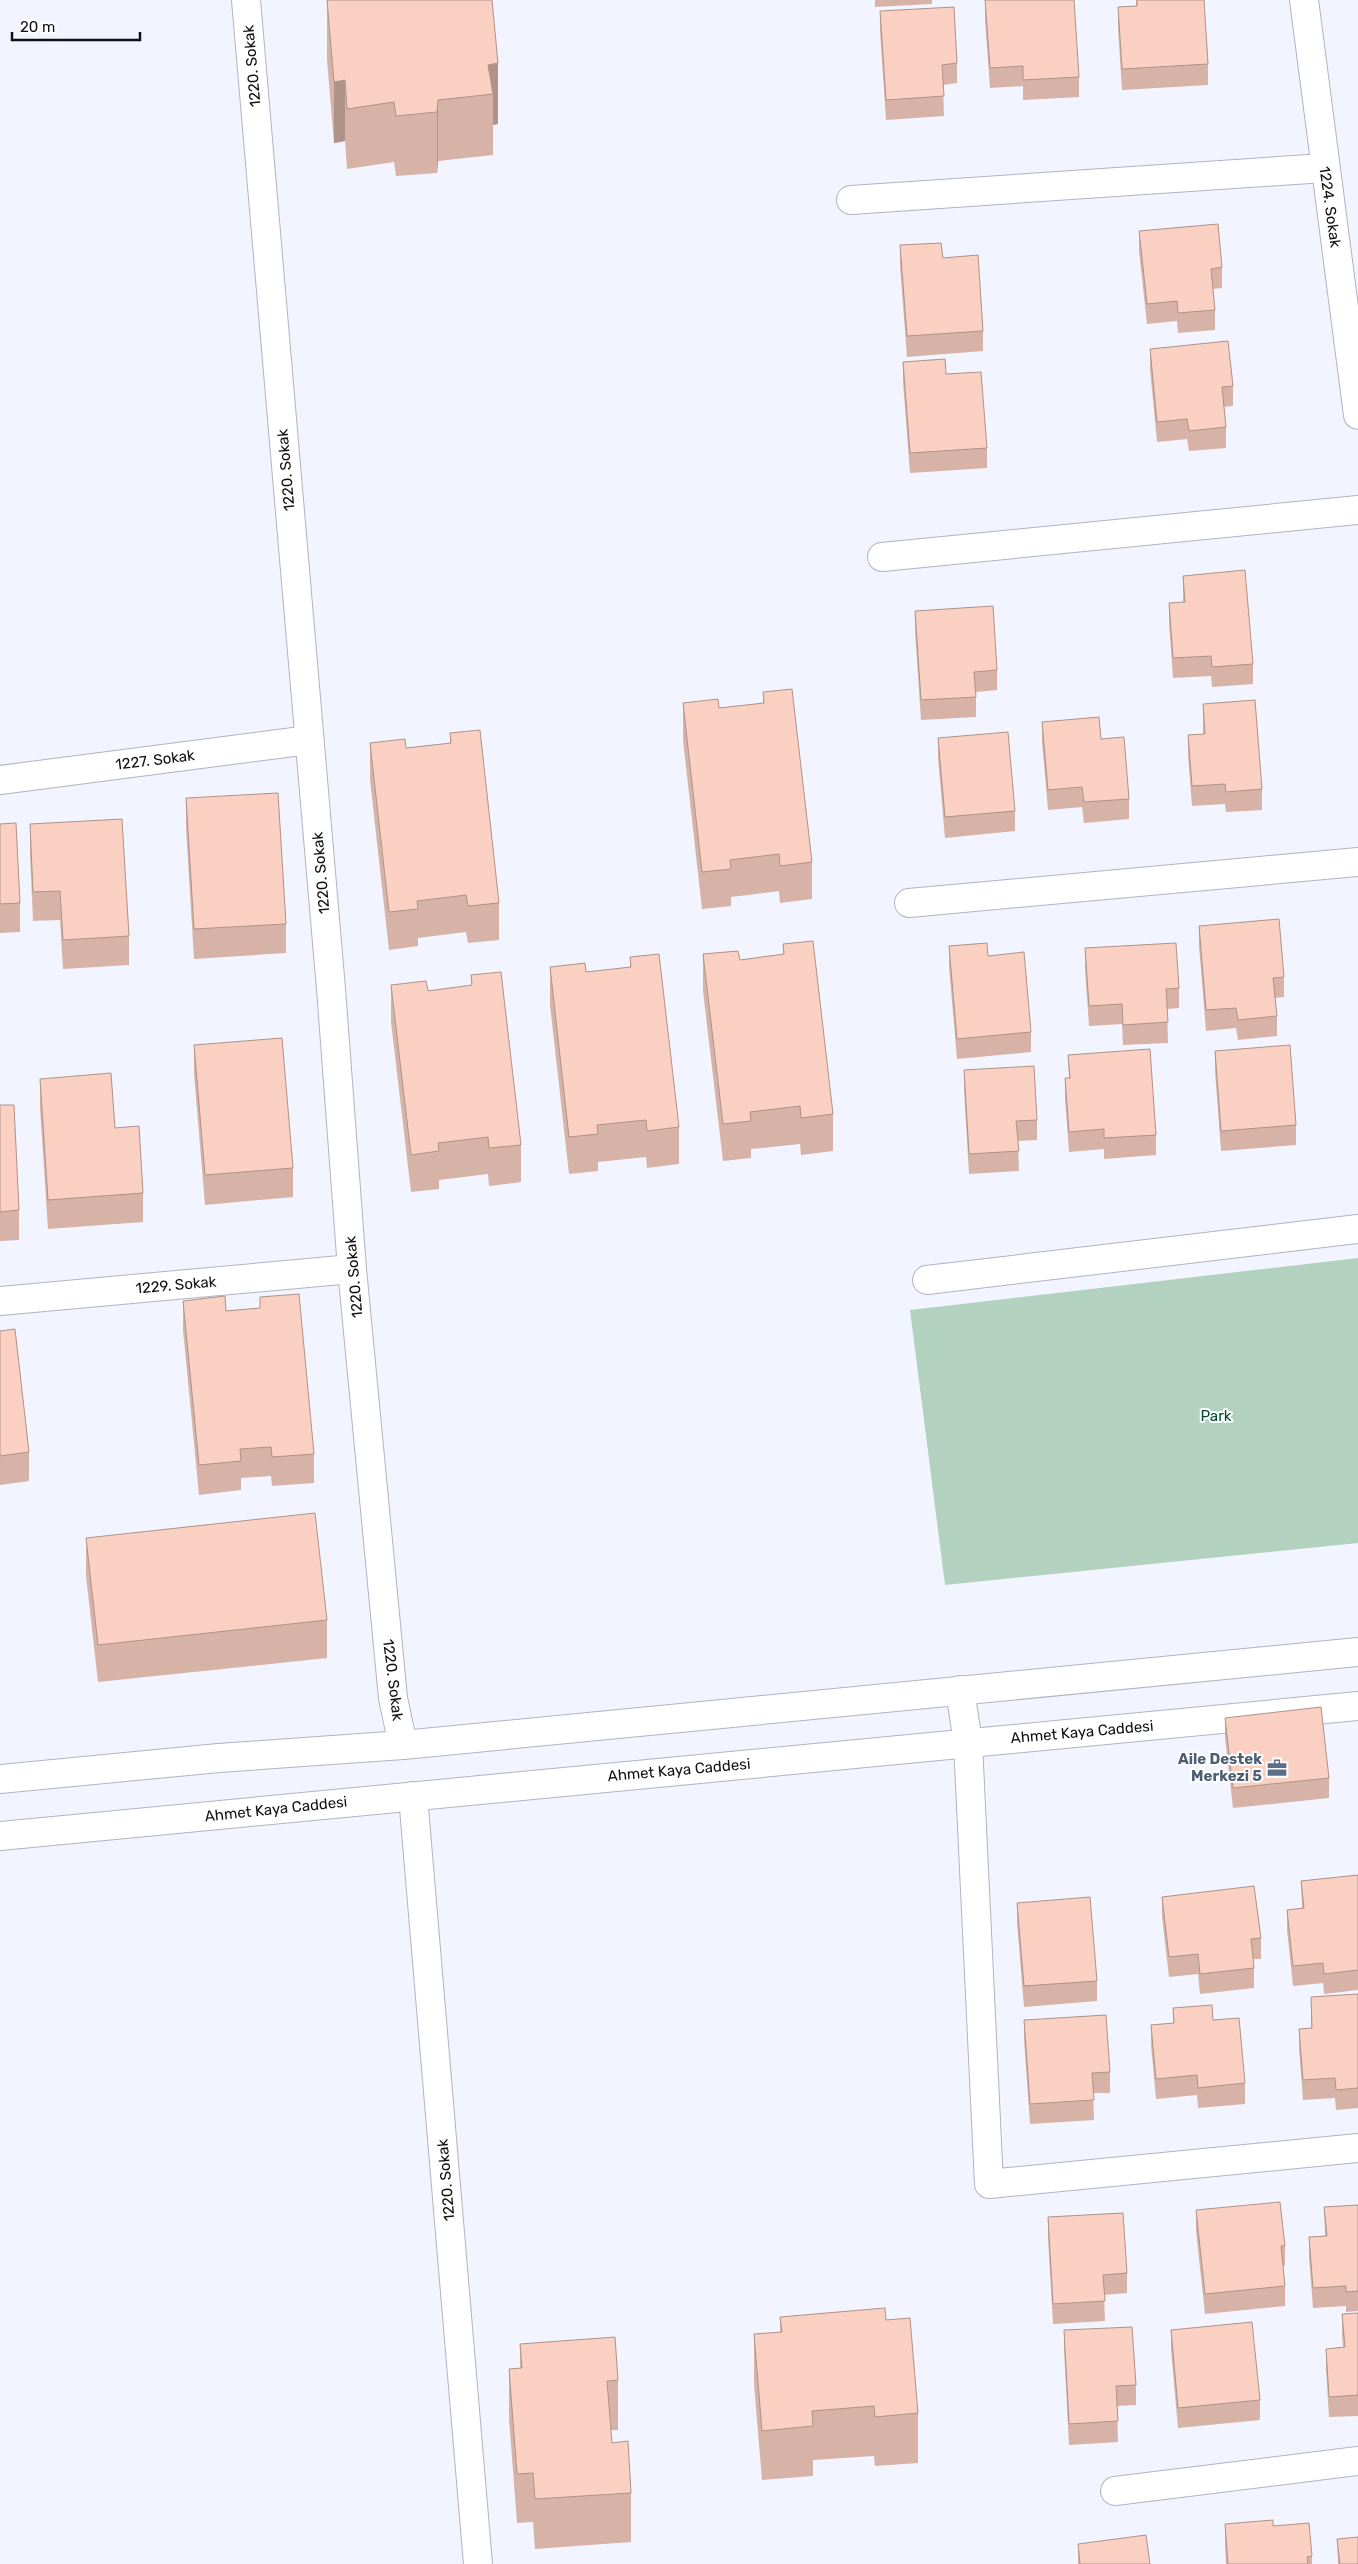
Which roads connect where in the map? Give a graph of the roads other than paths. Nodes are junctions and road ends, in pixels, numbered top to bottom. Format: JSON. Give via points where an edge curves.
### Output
{"nodes":[{"id":1,"x":246,"y":0,"type":"edge"},
{"id":2,"x":1304,"y":0,"type":"edge"},
{"id":3,"x":1324,"y":168,"type":"junction"},
{"id":4,"x":851,"y":200,"type":"dead end"},
{"id":5,"x":1358,"y":415,"type":"edge"},
{"id":6,"x":1358,"y":510,"type":"edge"},
{"id":7,"x":882,"y":557,"type":"dead end"},
{"id":8,"x":309,"y":740,"type":"junction"},
{"id":9,"x":0,"y":780,"type":"edge"},
{"id":10,"x":1358,"y":862,"type":"edge"},
{"id":11,"x":909,"y":903,"type":"dead end"},
{"id":12,"x":1358,"y":1229,"type":"edge"},
{"id":13,"x":352,"y":1269,"type":"junction"},
{"id":14,"x":927,"y":1280,"type":"dead end"},
{"id":15,"x":0,"y":1301,"type":"edge"},
{"id":16,"x":1358,"y":1652,"type":"edge"},
{"id":17,"x":960,"y":1690,"type":"junction"},
{"id":18,"x":1358,"y":1706,"type":"edge"},
{"id":19,"x":968,"y":1743,"type":"junction"},
{"id":20,"x":403,"y":1745,"type":"junction"},
{"id":21,"x":0,"y":1779,"type":"edge"},
{"id":22,"x":413,"y":1796,"type":"junction"},
{"id":23,"x":0,"y":1836,"type":"edge"},
{"id":24,"x":1358,"y":2148,"type":"edge"},
{"id":25,"x":1358,"y":2461,"type":"edge"},
{"id":26,"x":1115,"y":2491,"type":"dead end"},
{"id":27,"x":478,"y":2564,"type":"edge"}],
"edges":[{"from":1,"to":8,"type":"street","name":"1220. Sokak"},
{"from":2,"to":3,"type":"street","name":"1224. Sokak"},
{"from":3,"to":4,"type":"street"},
{"from":3,"to":5,"type":"street","name":"1224. Sokak"},
{"from":6,"to":7,"type":"street"},
{"from":8,"to":9,"type":"street","name":"1227. Sokak"},
{"from":8,"to":13,"type":"street","name":"1220. Sokak"},
{"from":10,"to":11,"type":"street"},
{"from":12,"to":14,"type":"street"},
{"from":13,"to":15,"type":"street","name":"1229. Sokak"},
{"from":13,"to":20,"type":"street","name":"1220. Sokak","via":[[394,1698]]},
{"from":16,"to":17,"type":"street"},
{"from":17,"to":19,"type":"street"},
{"from":17,"to":20,"type":"street"},
{"from":18,"to":19,"type":"street","name":"Ahmet Kaya Caddesi"},
{"from":19,"to":22,"type":"street","name":"Ahmet Kaya Caddesi"},
{"from":19,"to":24,"type":"street","via":[[989,2184]]},
{"from":20,"to":21,"type":"street","via":[[219,1758]]},
{"from":22,"to":23,"type":"street","name":"Ahmet Kaya Caddesi"},
{"from":22,"to":27,"type":"street","name":"1220. Sokak"},
{"from":25,"to":26,"type":"street"}]}
